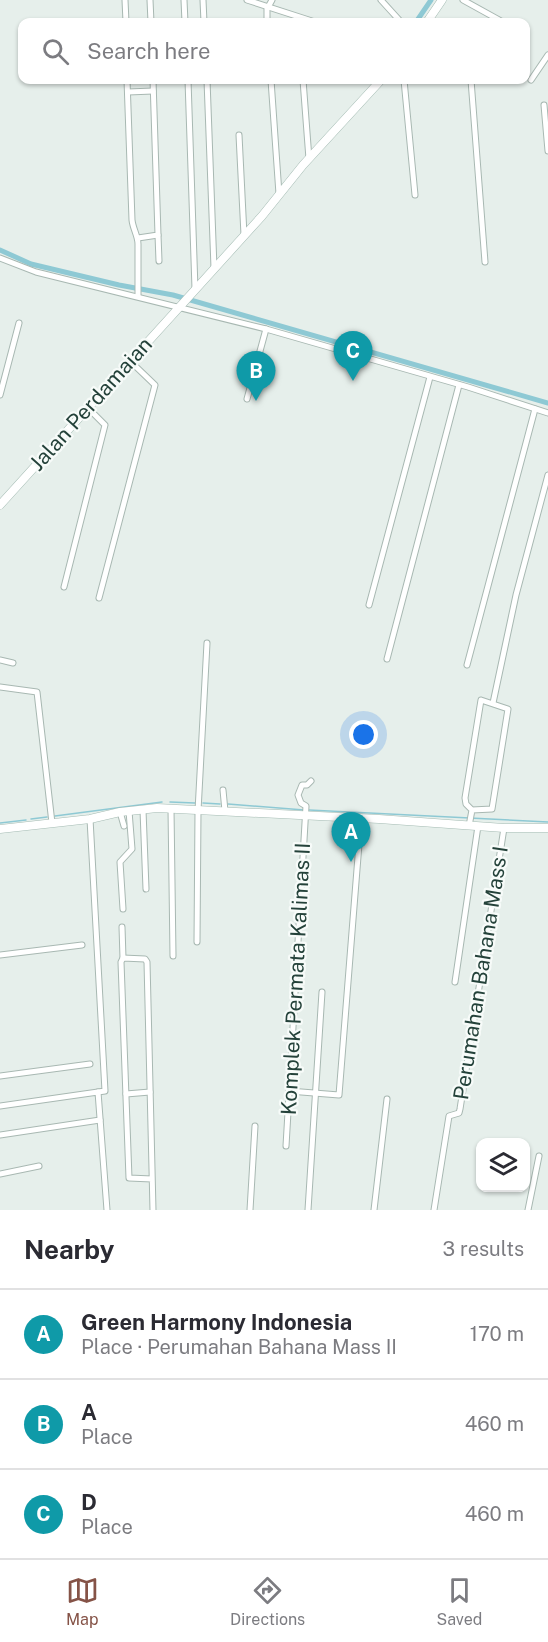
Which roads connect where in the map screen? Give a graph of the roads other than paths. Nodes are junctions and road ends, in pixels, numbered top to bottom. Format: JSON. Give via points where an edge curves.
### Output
{"nodes":[{"id":1,"x":125,"y":0,"type":"edge"},
{"id":2,"x":150,"y":0,"type":"edge"},
{"id":3,"x":184,"y":0,"type":"edge"},
{"id":4,"x":203,"y":0,"type":"edge"},
{"id":5,"x":248,"y":0,"type":"edge"},
{"id":6,"x":272,"y":0,"type":"edge"},
{"id":7,"x":381,"y":0,"type":"edge"},
{"id":8,"x":442,"y":0,"type":"edge"},
{"id":9,"x":463,"y":0,"type":"edge"},
{"id":10,"x":268,"y":7,"type":"junction"},
{"id":11,"x":126,"y":18,"type":"edge"},
{"id":12,"x":151,"y":18,"type":"edge"},
{"id":13,"x":185,"y":18,"type":"edge"},
{"id":14,"x":204,"y":18,"type":"edge"},
{"id":15,"x":267,"y":18,"type":"edge"},
{"id":16,"x":302,"y":18,"type":"edge"},
{"id":17,"x":397,"y":18,"type":"edge"},
{"id":18,"x":431,"y":18,"type":"edge"},
{"id":19,"x":496,"y":18,"type":"edge"},
{"id":20,"x":548,"y":55,"type":"edge"},
{"id":21,"x":531,"y":80,"type":"dead end"},
{"id":22,"x":127,"y":84,"type":"edge"},
{"id":23,"x":153,"y":84,"type":"edge"},
{"id":24,"x":188,"y":84,"type":"edge"},
{"id":25,"x":207,"y":84,"type":"edge"},
{"id":26,"x":271,"y":84,"type":"edge"},
{"id":27,"x":303,"y":84,"type":"edge"},
{"id":28,"x":377,"y":84,"type":"edge"},
{"id":29,"x":404,"y":84,"type":"edge"},
{"id":30,"x":471,"y":84,"type":"edge"},
{"id":31,"x":153,"y":91,"type":"junction"},
{"id":32,"x":128,"y":92,"type":"junction"},
{"id":33,"x":544,"y":105,"type":"dead end"},
{"id":34,"x":239,"y":135,"type":"dead end"},
{"id":35,"x":548,"y":151,"type":"edge"},
{"id":36,"x":309,"y":159,"type":"junction"},
{"id":37,"x":415,"y":195,"type":"dead end"},
{"id":38,"x":279,"y":196,"type":"junction"},
{"id":39,"x":158,"y":235,"type":"junction"},
{"id":40,"x":244,"y":235,"type":"junction"},
{"id":41,"x":138,"y":238,"type":"junction"},
{"id":42,"x":0,"y":258,"type":"edge"},
{"id":43,"x":159,"y":261,"type":"dead end"},
{"id":44,"x":485,"y":262,"type":"dead end"},
{"id":45,"x":214,"y":268,"type":"junction"},
{"id":46,"x":195,"y":290,"type":"junction"},
{"id":47,"x":138,"y":291,"type":"junction"},
{"id":48,"x":183,"y":302,"type":"junction"},
{"id":49,"x":19,"y":323,"type":"dead end"},
{"id":50,"x":266,"y":329,"type":"junction"},
{"id":51,"x":130,"y":362,"type":"junction"},
{"id":52,"x":430,"y":377,"type":"junction"},
{"id":53,"x":459,"y":385,"type":"junction"},
{"id":54,"x":0,"y":395,"type":"edge"},
{"id":55,"x":248,"y":399,"type":"dead end"},
{"id":56,"x":88,"y":408,"type":"junction"},
{"id":57,"x":535,"y":409,"type":"junction"},
{"id":58,"x":548,"y":413,"type":"edge"},
{"id":59,"x":548,"y":475,"type":"edge"},
{"id":60,"x":0,"y":504,"type":"edge"},
{"id":61,"x":64,"y":587,"type":"dead end"},
{"id":62,"x":99,"y":598,"type":"dead end"},
{"id":63,"x":369,"y":604,"type":"dead end"},
{"id":64,"x":207,"y":643,"type":"dead end"},
{"id":65,"x":387,"y":659,"type":"dead end"},
{"id":66,"x":0,"y":660,"type":"edge"},
{"id":67,"x":13,"y":663,"type":"dead end"},
{"id":68,"x":467,"y":665,"type":"dead end"},
{"id":69,"x":0,"y":687,"type":"edge"},
{"id":70,"x":493,"y":703,"type":"junction"},
{"id":71,"x":311,"y":781,"type":"dead end"},
{"id":72,"x":223,"y":790,"type":"dead end"},
{"id":73,"x":171,"y":809,"type":"junction"},
{"id":74,"x":143,"y":810,"type":"junction"},
{"id":75,"x":472,"y":810,"type":"junction"},
{"id":76,"x":129,"y":811,"type":"junction"},
{"id":77,"x":198,"y":811,"type":"junction"},
{"id":78,"x":225,"y":811,"type":"junction"},
{"id":79,"x":120,"y":812,"type":"junction"},
{"id":80,"x":305,"y":812,"type":"junction"},
{"id":81,"x":90,"y":819,"type":"junction"},
{"id":82,"x":361,"y":819,"type":"junction"},
{"id":83,"x":52,"y":823,"type":"junction"},
{"id":84,"x":472,"y":823,"type":"junction"},
{"id":85,"x":124,"y":826,"type":"dead end"},
{"id":86,"x":504,"y":828,"type":"junction"},
{"id":87,"x":548,"y":828,"type":"edge"},
{"id":88,"x":0,"y":829,"type":"edge"},
{"id":89,"x":146,"y":889,"type":"dead end"},
{"id":90,"x":123,"y":909,"type":"dead end"},
{"id":91,"x":122,"y":927,"type":"dead end"},
{"id":92,"x":197,"y":942,"type":"dead end"},
{"id":93,"x":82,"y":945,"type":"dead end"},
{"id":94,"x":0,"y":955,"type":"edge"},
{"id":95,"x":172,"y":956,"type":"dead end"},
{"id":96,"x":123,"y":958,"type":"junction"},
{"id":97,"x":456,"y":982,"type":"dead end"},
{"id":98,"x":322,"y":993,"type":"dead end"},
{"id":99,"x":90,"y":1064,"type":"dead end"},
{"id":100,"x":0,"y":1076,"type":"edge"},
{"id":101,"x":289,"y":1091,"type":"junction"},
{"id":102,"x":98,"y":1092,"type":"junction"},
{"id":103,"x":150,"y":1092,"type":"junction"},
{"id":104,"x":315,"y":1093,"type":"junction"},
{"id":105,"x":126,"y":1094,"type":"junction"},
{"id":106,"x":387,"y":1099,"type":"dead end"},
{"id":107,"x":0,"y":1106,"type":"edge"},
{"id":108,"x":100,"y":1120,"type":"junction"},
{"id":109,"x":255,"y":1126,"type":"dead end"},
{"id":110,"x":0,"y":1135,"type":"edge"},
{"id":111,"x":286,"y":1146,"type":"dead end"},
{"id":112,"x":539,"y":1156,"type":"dead end"},
{"id":113,"x":39,"y":1166,"type":"dead end"},
{"id":114,"x":0,"y":1174,"type":"edge"},
{"id":115,"x":152,"y":1179,"type":"junction"},
{"id":116,"x":107,"y":1210,"type":"edge"},
{"id":117,"x":153,"y":1210,"type":"edge"},
{"id":118,"x":250,"y":1210,"type":"edge"},
{"id":119,"x":308,"y":1210,"type":"edge"},
{"id":120,"x":374,"y":1210,"type":"edge"},
{"id":121,"x":434,"y":1210,"type":"edge"},
{"id":122,"x":528,"y":1210,"type":"edge"}],
"edges":[{"from":1,"to":11,"type":"street"},
{"from":2,"to":12,"type":"street"},
{"from":3,"to":13,"type":"street"},
{"from":4,"to":14,"type":"street"},
{"from":5,"to":10,"type":"street"},
{"from":6,"to":10,"type":"street"},
{"from":7,"to":17,"type":"street"},
{"from":8,"to":18,"type":"street"},
{"from":9,"to":19,"type":"street"},
{"from":10,"to":15,"type":"street"},
{"from":10,"to":16,"type":"street"},
{"from":20,"to":21,"type":"street"},
{"from":22,"to":32,"type":"street"},
{"from":23,"to":31,"type":"street"},
{"from":24,"to":46,"type":"street"},
{"from":25,"to":45,"type":"street"},
{"from":26,"to":38,"type":"street"},
{"from":27,"to":36,"type":"street"},
{"from":28,"to":36,"type":"street","name":"Jalan Perdamaian"},
{"from":29,"to":37,"type":"street"},
{"from":30,"to":44,"type":"street"},
{"from":31,"to":32,"type":"street"},
{"from":31,"to":39,"type":"street"},
{"from":32,"to":41,"type":"street","via":[[132,220]]},
{"from":33,"to":35,"type":"street"},
{"from":34,"to":40,"type":"street"},
{"from":36,"to":38,"type":"street","name":"Jalan Perdamaian"},
{"from":38,"to":40,"type":"street","name":"Jalan Perdamaian"},
{"from":39,"to":41,"type":"street"},
{"from":39,"to":43,"type":"street"},
{"from":40,"to":45,"type":"street","name":"Jalan Perdamaian"},
{"from":41,"to":47,"type":"street"},
{"from":42,"to":47,"type":"street","via":[[36,272]]},
{"from":45,"to":46,"type":"street","name":"Jalan Perdamaian"},
{"from":46,"to":48,"type":"street","name":"Jalan Perdamaian"},
{"from":47,"to":48,"type":"street"},
{"from":48,"to":50,"type":"street"},
{"from":48,"to":51,"type":"street","name":"Jalan Perdamaian"},
{"from":49,"to":54,"type":"street"},
{"from":50,"to":52,"type":"street"},
{"from":50,"to":55,"type":"street"},
{"from":51,"to":56,"type":"street","name":"Jalan Perdamaian"},
{"from":51,"to":62,"type":"street","via":[[155,385]]},
{"from":52,"to":53,"type":"street"},
{"from":52,"to":63,"type":"street"},
{"from":53,"to":57,"type":"street"},
{"from":53,"to":65,"type":"street"},
{"from":56,"to":60,"type":"street","name":"Jalan Perdamaian"},
{"from":56,"to":61,"type":"street","via":[[105,425]]},
{"from":57,"to":58,"type":"street"},
{"from":57,"to":68,"type":"street"},
{"from":59,"to":70,"type":"street"},
{"from":64,"to":77,"type":"street"},
{"from":66,"to":67,"type":"street"},
{"from":69,"to":83,"type":"street","via":[[37,692]]},
{"from":70,"to":75,"type":"street","via":[[481,700],[465,798]]},
{"from":70,"to":75,"type":"street","via":[[508,709],[492,809]]},
{"from":71,"to":80,"type":"street","name":"Komplek Permata Kalimas II","via":[[302,785],[298,795]]},
{"from":72,"to":78,"type":"street"},
{"from":73,"to":74,"type":"street"},
{"from":73,"to":77,"type":"street"},
{"from":73,"to":95,"type":"street"},
{"from":74,"to":76,"type":"street"},
{"from":74,"to":89,"type":"street"},
{"from":75,"to":84,"type":"street"},
{"from":76,"to":79,"type":"street"},
{"from":76,"to":90,"type":"street","via":[[132,849],[120,862]]},
{"from":77,"to":78,"type":"street"},
{"from":77,"to":92,"type":"street"},
{"from":78,"to":80,"type":"street"},
{"from":79,"to":81,"type":"street"},
{"from":79,"to":85,"type":"street"},
{"from":80,"to":82,"type":"street"},
{"from":80,"to":101,"type":"street","name":"Komplek Permata Kalimas II"},
{"from":81,"to":83,"type":"street"},
{"from":81,"to":102,"type":"street","via":[[105,1091]]},
{"from":82,"to":84,"type":"street"},
{"from":82,"to":104,"type":"street","via":[[339,1095]]},
{"from":83,"to":88,"type":"street"},
{"from":84,"to":86,"type":"street"},
{"from":84,"to":97,"type":"street"},
{"from":86,"to":87,"type":"street"},
{"from":86,"to":121,"type":"street","name":"Perumahan Bahana Mass I","via":[[460,1109],[449,1116]]},
{"from":91,"to":96,"type":"street"},
{"from":93,"to":94,"type":"street"},
{"from":96,"to":103,"type":"street","via":[[147,962]]},
{"from":96,"to":105,"type":"street"},
{"from":98,"to":104,"type":"street"},
{"from":99,"to":100,"type":"street"},
{"from":101,"to":104,"type":"street"},
{"from":101,"to":111,"type":"street","name":"Komplek Permata Kalimas II"},
{"from":102,"to":107,"type":"street"},
{"from":102,"to":108,"type":"street"},
{"from":103,"to":105,"type":"street"},
{"from":103,"to":115,"type":"street"},
{"from":104,"to":119,"type":"street"},
{"from":105,"to":115,"type":"street","via":[[129,1178]]},
{"from":106,"to":120,"type":"street"},
{"from":108,"to":110,"type":"street"},
{"from":108,"to":116,"type":"street"},
{"from":109,"to":118,"type":"street"},
{"from":112,"to":122,"type":"street"},
{"from":113,"to":114,"type":"street"},
{"from":115,"to":117,"type":"street"}]}
